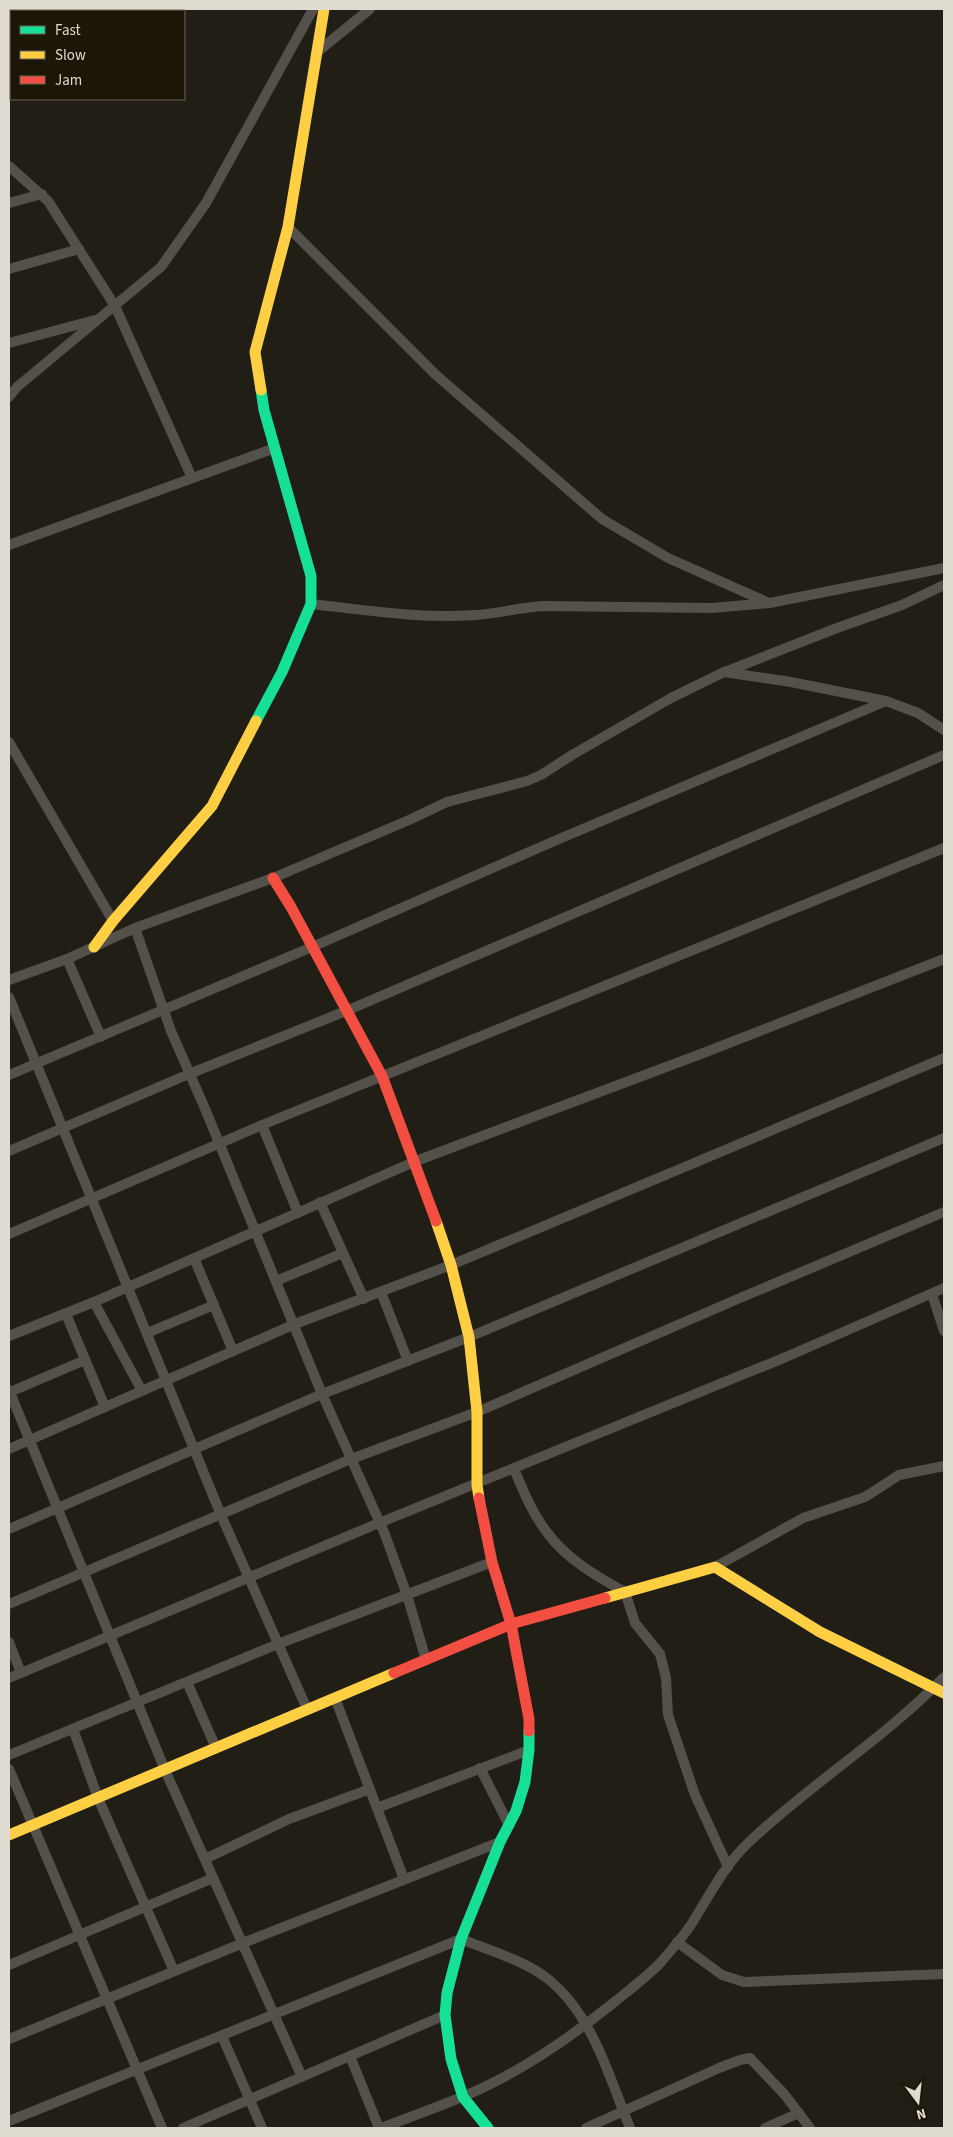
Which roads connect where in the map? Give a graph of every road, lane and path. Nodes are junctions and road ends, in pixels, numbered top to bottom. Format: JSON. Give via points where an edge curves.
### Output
{"nodes":[{"id":1,"x":313,"y":9,"type":"edge"},
{"id":2,"x":324,"y":9,"type":"edge"},
{"id":3,"x":370,"y":9,"type":"edge"},
{"id":4,"x":316,"y":53,"type":"junction"},
{"id":5,"x":9,"y":166,"type":"edge"},
{"id":6,"x":42,"y":194,"type":"junction"},
{"id":7,"x":9,"y":203,"type":"edge"},
{"id":8,"x":288,"y":227,"type":"junction"},
{"id":9,"x":79,"y":249,"type":"junction"},
{"id":10,"x":9,"y":269,"type":"edge"},
{"id":11,"x":115,"y":306,"type":"junction"},
{"id":12,"x":98,"y":319,"type":"junction"},
{"id":13,"x":9,"y":343,"type":"edge"},
{"id":14,"x":9,"y":397,"type":"edge"},
{"id":15,"x":275,"y":448,"type":"junction"},
{"id":16,"x":192,"y":478,"type":"junction"},
{"id":17,"x":9,"y":545,"type":"edge"},
{"id":18,"x":944,"y":568,"type":"edge"},
{"id":19,"x":944,"y":585,"type":"edge"},
{"id":20,"x":770,"y":603,"type":"junction"},
{"id":21,"x":311,"y":604,"type":"junction"},
{"id":22,"x":724,"y":672,"type":"junction"},
{"id":23,"x":886,"y":702,"type":"junction"},
{"id":24,"x":944,"y":730,"type":"edge"},
{"id":25,"x":9,"y":742,"type":"edge"},
{"id":26,"x":944,"y":755,"type":"edge"},
{"id":27,"x":944,"y":848,"type":"edge"},
{"id":28,"x":273,"y":878,"type":"junction"},
{"id":29,"x":113,"y":921,"type":"junction"},
{"id":30,"x":135,"y":928,"type":"junction"},
{"id":31,"x":94,"y":947,"type":"junction"},
{"id":32,"x":312,"y":947,"type":"junction"},
{"id":33,"x":67,"y":959,"type":"junction"},
{"id":34,"x":944,"y":959,"type":"edge"},
{"id":35,"x":9,"y":980,"type":"edge"},
{"id":36,"x":9,"y":997,"type":"edge"},
{"id":37,"x":163,"y":1010,"type":"junction"},
{"id":38,"x":346,"y":1011,"type":"junction"},
{"id":39,"x":101,"y":1037,"type":"junction"},
{"id":40,"x":944,"y":1058,"type":"edge"},
{"id":41,"x":36,"y":1064,"type":"junction"},
{"id":42,"x":189,"y":1074,"type":"junction"},
{"id":43,"x":9,"y":1075,"type":"edge"},
{"id":44,"x":382,"y":1076,"type":"junction"},
{"id":45,"x":262,"y":1125,"type":"junction"},
{"id":46,"x":62,"y":1128,"type":"junction"},
{"id":47,"x":944,"y":1138,"type":"edge"},
{"id":48,"x":219,"y":1143,"type":"junction"},
{"id":49,"x":9,"y":1151,"type":"edge"},
{"id":50,"x":416,"y":1161,"type":"junction"},
{"id":51,"x":91,"y":1199,"type":"junction"},
{"id":52,"x":320,"y":1202,"type":"junction"},
{"id":53,"x":298,"y":1212,"type":"junction"},
{"id":54,"x":944,"y":1212,"type":"edge"},
{"id":55,"x":255,"y":1232,"type":"junction"},
{"id":56,"x":9,"y":1234,"type":"edge"},
{"id":57,"x":343,"y":1253,"type":"junction"},
{"id":58,"x":194,"y":1258,"type":"junction"},
{"id":59,"x":450,"y":1265,"type":"junction"},
{"id":60,"x":276,"y":1281,"type":"junction"},
{"id":61,"x":128,"y":1287,"type":"junction"},
{"id":62,"x":944,"y":1288,"type":"edge"},
{"id":63,"x":381,"y":1292,"type":"junction"},
{"id":64,"x":932,"y":1294,"type":"junction"},
{"id":65,"x":364,"y":1299,"type":"junction"},
{"id":66,"x":94,"y":1302,"type":"junction"},
{"id":67,"x":214,"y":1305,"type":"junction"},
{"id":68,"x":66,"y":1314,"type":"junction"},
{"id":69,"x":294,"y":1324,"type":"junction"},
{"id":70,"x":944,"y":1332,"type":"edge"},
{"id":71,"x":147,"y":1333,"type":"junction"},
{"id":72,"x":9,"y":1336,"type":"edge"},
{"id":73,"x":469,"y":1337,"type":"junction"},
{"id":74,"x":233,"y":1351,"type":"junction"},
{"id":75,"x":85,"y":1360,"type":"junction"},
{"id":76,"x":408,"y":1361,"type":"junction"},
{"id":77,"x":166,"y":1380,"type":"junction"},
{"id":78,"x":9,"y":1391,"type":"edge"},
{"id":79,"x":142,"y":1391,"type":"junction"},
{"id":80,"x":322,"y":1394,"type":"junction"},
{"id":81,"x":105,"y":1407,"type":"junction"},
{"id":82,"x":477,"y":1412,"type":"junction"},
{"id":83,"x":29,"y":1441,"type":"junction"},
{"id":84,"x":9,"y":1449,"type":"edge"},
{"id":85,"x":195,"y":1450,"type":"junction"},
{"id":86,"x":351,"y":1459,"type":"junction"},
{"id":87,"x":944,"y":1466,"type":"edge"},
{"id":88,"x":514,"y":1469,"type":"junction"},
{"id":89,"x":477,"y":1485,"type":"junction"},
{"id":90,"x":58,"y":1509,"type":"junction"},
{"id":91,"x":221,"y":1515,"type":"junction"},
{"id":92,"x":380,"y":1523,"type":"junction"},
{"id":93,"x":9,"y":1529,"type":"edge"},
{"id":94,"x":492,"y":1562,"type":"junction"},
{"id":95,"x":715,"y":1567,"type":"junction"},
{"id":96,"x":84,"y":1573,"type":"junction"},
{"id":97,"x":249,"y":1578,"type":"junction"},
{"id":98,"x":625,"y":1592,"type":"junction"},
{"id":99,"x":407,"y":1595,"type":"junction"},
{"id":100,"x":9,"y":1604,"type":"edge"},
{"id":101,"x":511,"y":1624,"type":"junction"},
{"id":102,"x":110,"y":1636,"type":"junction"},
{"id":103,"x":9,"y":1642,"type":"edge"},
{"id":104,"x":278,"y":1644,"type":"junction"},
{"id":105,"x":426,"y":1660,"type":"junction"},
{"id":106,"x":22,"y":1673,"type":"junction"},
{"id":107,"x":944,"y":1677,"type":"edge"},
{"id":108,"x":9,"y":1678,"type":"edge"},
{"id":109,"x":187,"y":1682,"type":"junction"},
{"id":110,"x":939,"y":1690,"type":"edge"},
{"id":111,"x":335,"y":1698,"type":"junction"},
{"id":112,"x":137,"y":1702,"type":"junction"},
{"id":113,"x":307,"y":1709,"type":"junction"},
{"id":114,"x":72,"y":1729,"type":"junction"},
{"id":115,"x":216,"y":1748,"type":"junction"},
{"id":116,"x":529,"y":1750,"type":"junction"},
{"id":117,"x":9,"y":1755,"type":"edge"},
{"id":118,"x":480,"y":1768,"type":"junction"},
{"id":119,"x":9,"y":1769,"type":"edge"},
{"id":120,"x":164,"y":1770,"type":"junction"},
{"id":121,"x":370,"y":1789,"type":"junction"},
{"id":122,"x":98,"y":1798,"type":"junction"},
{"id":123,"x":377,"y":1808,"type":"junction"},
{"id":124,"x":32,"y":1825,"type":"junction"},
{"id":125,"x":509,"y":1825,"type":"junction"},
{"id":126,"x":9,"y":1835,"type":"edge"},
{"id":127,"x":500,"y":1842,"type":"junction"},
{"id":128,"x":205,"y":1859,"type":"junction"},
{"id":129,"x":728,"y":1866,"type":"junction"},
{"id":130,"x":214,"y":1878,"type":"junction"},
{"id":131,"x":404,"y":1879,"type":"junction"},
{"id":132,"x":146,"y":1907,"type":"junction"},
{"id":133,"x":80,"y":1936,"type":"junction"},
{"id":134,"x":461,"y":1939,"type":"junction"},
{"id":135,"x":677,"y":1942,"type":"junction"},
{"id":136,"x":243,"y":1943,"type":"junction"},
{"id":137,"x":9,"y":1965,"type":"edge"},
{"id":138,"x":174,"y":1971,"type":"junction"},
{"id":139,"x":944,"y":1974,"type":"edge"},
{"id":140,"x":108,"y":1999,"type":"junction"},
{"id":141,"x":274,"y":2015,"type":"junction"},
{"id":142,"x":445,"y":2015,"type":"junction"},
{"id":143,"x":587,"y":2024,"type":"junction"},
{"id":144,"x":222,"y":2036,"type":"junction"},
{"id":145,"x":9,"y":2039,"type":"edge"},
{"id":146,"x":350,"y":2056,"type":"junction"},
{"id":147,"x":138,"y":2069,"type":"junction"},
{"id":148,"x":302,"y":2077,"type":"junction"},
{"id":149,"x":463,"y":2097,"type":"junction"},
{"id":150,"x":250,"y":2100,"type":"junction"},
{"id":151,"x":623,"y":2112,"type":"junction"},
{"id":152,"x":798,"y":2113,"type":"junction"},
{"id":153,"x":9,"y":2121,"type":"edge"},
{"id":154,"x":162,"y":2128,"type":"edge"},
{"id":155,"x":184,"y":2128,"type":"edge"},
{"id":156,"x":262,"y":2128,"type":"edge"},
{"id":157,"x":380,"y":2128,"type":"edge"},
{"id":158,"x":488,"y":2128,"type":"edge"},
{"id":159,"x":586,"y":2128,"type":"edge"},
{"id":160,"x":630,"y":2128,"type":"edge"},
{"id":161,"x":765,"y":2128,"type":"edge"},
{"id":162,"x":810,"y":2128,"type":"edge"}],
"edges":[{"from":1,"to":11,"type":"street","via":[[206,203],[161,267]]},
{"from":2,"to":4,"type":"street"},
{"from":3,"to":4,"type":"street"},
{"from":4,"to":8,"type":"street"},
{"from":5,"to":6,"type":"street"},
{"from":6,"to":7,"type":"street"},
{"from":6,"to":9,"type":"street"},
{"from":8,"to":15,"type":"street","via":[[255,352],[264,410]]},
{"from":8,"to":20,"type":"street","via":[[436,375],[602,519],[668,558]]},
{"from":9,"to":10,"type":"street"},
{"from":9,"to":11,"type":"street"},
{"from":11,"to":12,"type":"street"},
{"from":11,"to":16,"type":"street"},
{"from":12,"to":13,"type":"street"},
{"from":12,"to":14,"type":"street"},
{"from":15,"to":16,"type":"street"},
{"from":15,"to":21,"type":"street","via":[[311,576]]},
{"from":16,"to":17,"type":"street"},
{"from":18,"to":20,"type":"street"},
{"from":19,"to":22,"type":"street","via":[[902,605]]},
{"from":20,"to":21,"type":"street","via":[[711,608],[544,606],[443,616]]},
{"from":21,"to":29,"type":"street","via":[[282,672],[212,806]]},
{"from":22,"to":23,"type":"street","via":[[792,682]]},
{"from":22,"to":28,"type":"street","via":[[671,698],[534,778],[447,802]]},
{"from":23,"to":24,"type":"street","via":[[918,713]]},
{"from":23,"to":32,"type":"street"},
{"from":25,"to":29,"type":"street"},
{"from":26,"to":38,"type":"street"},
{"from":27,"to":44,"type":"street"},
{"from":28,"to":30,"type":"street"},
{"from":28,"to":32,"type":"street"},
{"from":29,"to":31,"type":"street"},
{"from":30,"to":31,"type":"street"},
{"from":30,"to":37,"type":"street"},
{"from":31,"to":33,"type":"street"},
{"from":32,"to":37,"type":"street"},
{"from":32,"to":38,"type":"street"},
{"from":33,"to":35,"type":"street"},
{"from":33,"to":39,"type":"street"},
{"from":34,"to":50,"type":"street"},
{"from":36,"to":41,"type":"street"},
{"from":37,"to":39,"type":"street"},
{"from":37,"to":42,"type":"street"},
{"from":38,"to":42,"type":"street"},
{"from":38,"to":44,"type":"street"},
{"from":39,"to":41,"type":"street"},
{"from":40,"to":59,"type":"street"},
{"from":41,"to":43,"type":"street"},
{"from":41,"to":46,"type":"street"},
{"from":42,"to":46,"type":"street"},
{"from":42,"to":48,"type":"street"},
{"from":44,"to":45,"type":"street"},
{"from":44,"to":50,"type":"street"},
{"from":45,"to":48,"type":"street"},
{"from":45,"to":53,"type":"street"},
{"from":46,"to":49,"type":"street"},
{"from":46,"to":51,"type":"street"},
{"from":47,"to":73,"type":"street"},
{"from":48,"to":51,"type":"street"},
{"from":48,"to":55,"type":"street"},
{"from":50,"to":52,"type":"street"},
{"from":50,"to":59,"type":"street"},
{"from":51,"to":56,"type":"street"},
{"from":51,"to":61,"type":"street"},
{"from":52,"to":53,"type":"street"},
{"from":52,"to":57,"type":"street"},
{"from":53,"to":55,"type":"street"},
{"from":54,"to":82,"type":"street"},
{"from":55,"to":58,"type":"street"},
{"from":55,"to":60,"type":"street"},
{"from":57,"to":60,"type":"street"},
{"from":57,"to":65,"type":"street"},
{"from":58,"to":61,"type":"street"},
{"from":58,"to":67,"type":"street"},
{"from":59,"to":63,"type":"street"},
{"from":59,"to":73,"type":"street"},
{"from":60,"to":69,"type":"street"},
{"from":61,"to":66,"type":"street"},
{"from":61,"to":71,"type":"street"},
{"from":62,"to":64,"type":"street"},
{"from":63,"to":65,"type":"street"},
{"from":63,"to":76,"type":"street"},
{"from":64,"to":70,"type":"street"},
{"from":64,"to":88,"type":"street"},
{"from":65,"to":69,"type":"street"},
{"from":66,"to":68,"type":"street"},
{"from":66,"to":79,"type":"street"},
{"from":67,"to":71,"type":"street"},
{"from":67,"to":74,"type":"street"},
{"from":68,"to":72,"type":"street"},
{"from":68,"to":75,"type":"street"},
{"from":69,"to":74,"type":"street"},
{"from":69,"to":80,"type":"street"},
{"from":71,"to":77,"type":"street"},
{"from":73,"to":76,"type":"street"},
{"from":73,"to":82,"type":"street"},
{"from":74,"to":77,"type":"street"},
{"from":75,"to":78,"type":"street"},
{"from":75,"to":81,"type":"street"},
{"from":76,"to":80,"type":"street"},
{"from":77,"to":79,"type":"street"},
{"from":77,"to":85,"type":"street"},
{"from":78,"to":83,"type":"street"},
{"from":79,"to":81,"type":"street"},
{"from":80,"to":85,"type":"street"},
{"from":80,"to":86,"type":"street"},
{"from":81,"to":83,"type":"street"},
{"from":82,"to":86,"type":"street"},
{"from":82,"to":89,"type":"street"},
{"from":83,"to":84,"type":"street"},
{"from":83,"to":90,"type":"street"},
{"from":85,"to":90,"type":"street"},
{"from":85,"to":91,"type":"street"},
{"from":86,"to":91,"type":"street"},
{"from":86,"to":92,"type":"street"},
{"from":87,"to":95,"type":"street","via":[[899,1475],[865,1497],[803,1518]]},
{"from":88,"to":89,"type":"street"},
{"from":88,"to":98,"type":"street","via":[[546,1532],[592,1574]]},
{"from":89,"to":92,"type":"street"},
{"from":89,"to":94,"type":"street"},
{"from":90,"to":93,"type":"street"},
{"from":90,"to":96,"type":"street"},
{"from":91,"to":96,"type":"street"},
{"from":91,"to":97,"type":"street"},
{"from":92,"to":97,"type":"street"},
{"from":92,"to":99,"type":"street"},
{"from":94,"to":99,"type":"street"},
{"from":94,"to":101,"type":"street"},
{"from":95,"to":98,"type":"street"},
{"from":95,"to":110,"type":"street","via":[[820,1632]]},
{"from":96,"to":100,"type":"street"},
{"from":96,"to":102,"type":"street"},
{"from":97,"to":102,"type":"street"},
{"from":97,"to":104,"type":"street"},
{"from":98,"to":101,"type":"street"},
{"from":98,"to":129,"type":"street","via":[[635,1623],[660,1654],[666,1678],[668,1715],[695,1795]]},
{"from":99,"to":104,"type":"street"},
{"from":99,"to":105,"type":"street"},
{"from":101,"to":105,"type":"street"},
{"from":101,"to":116,"type":"street","via":[[529,1719]]},
{"from":102,"to":106,"type":"street"},
{"from":102,"to":112,"type":"street"},
{"from":103,"to":106,"type":"street"},
{"from":104,"to":109,"type":"street"},
{"from":104,"to":113,"type":"street"},
{"from":105,"to":111,"type":"street"},
{"from":106,"to":108,"type":"street"},
{"from":107,"to":110,"type":"street"},
{"from":109,"to":112,"type":"street"},
{"from":109,"to":115,"type":"street"},
{"from":110,"to":129,"type":"street","via":[[795,1803],[747,1844]]},
{"from":111,"to":113,"type":"street"},
{"from":111,"to":121,"type":"street"},
{"from":112,"to":114,"type":"street"},
{"from":112,"to":120,"type":"street"},
{"from":113,"to":115,"type":"street"},
{"from":114,"to":117,"type":"street"},
{"from":114,"to":122,"type":"street"},
{"from":115,"to":120,"type":"street"},
{"from":116,"to":118,"type":"street"},
{"from":116,"to":125,"type":"street","via":[[525,1782]]},
{"from":118,"to":123,"type":"street"},
{"from":118,"to":125,"type":"street"},
{"from":119,"to":124,"type":"street"},
{"from":120,"to":122,"type":"street"},
{"from":120,"to":128,"type":"street"},
{"from":121,"to":123,"type":"street"},
{"from":121,"to":128,"type":"street","via":[[289,1819]]},
{"from":122,"to":124,"type":"street"},
{"from":122,"to":132,"type":"street"},
{"from":123,"to":131,"type":"street"},
{"from":124,"to":126,"type":"street"},
{"from":124,"to":133,"type":"street"},
{"from":125,"to":127,"type":"street"},
{"from":127,"to":131,"type":"street"},
{"from":127,"to":134,"type":"street"},
{"from":128,"to":130,"type":"street"},
{"from":129,"to":135,"type":"street"},
{"from":130,"to":132,"type":"street"},
{"from":130,"to":136,"type":"street"},
{"from":131,"to":136,"type":"street"},
{"from":132,"to":133,"type":"street"},
{"from":132,"to":138,"type":"street"},
{"from":133,"to":137,"type":"street"},
{"from":133,"to":140,"type":"street"},
{"from":134,"to":141,"type":"street"},
{"from":134,"to":142,"type":"street","via":[[447,1993]]},
{"from":134,"to":143,"type":"street","via":[[548,1978]]},
{"from":135,"to":139,"type":"street","via":[[722,1975],[744,1982]]},
{"from":135,"to":143,"type":"street","via":[[660,1963]]},
{"from":136,"to":138,"type":"street"},
{"from":136,"to":141,"type":"street"},
{"from":138,"to":140,"type":"street"},
{"from":140,"to":145,"type":"street"},
{"from":140,"to":147,"type":"street"},
{"from":141,"to":144,"type":"street"},
{"from":141,"to":148,"type":"street"},
{"from":142,"to":146,"type":"street"},
{"from":142,"to":149,"type":"street","via":[[451,2059]]},
{"from":143,"to":149,"type":"street","via":[[528,2063]]},
{"from":143,"to":151,"type":"street"},
{"from":144,"to":147,"type":"street"},
{"from":144,"to":150,"type":"street"},
{"from":146,"to":148,"type":"street"},
{"from":146,"to":157,"type":"street"},
{"from":147,"to":153,"type":"street"},
{"from":147,"to":154,"type":"street"},
{"from":148,"to":150,"type":"street"},
{"from":149,"to":157,"type":"street"},
{"from":149,"to":158,"type":"street"},
{"from":150,"to":155,"type":"street"},
{"from":150,"to":156,"type":"street"},
{"from":151,"to":152,"type":"street","via":[[719,2068],[750,2058]]},
{"from":151,"to":159,"type":"street"},
{"from":151,"to":160,"type":"street"},
{"from":152,"to":161,"type":"street"},
{"from":152,"to":162,"type":"street"}]}
